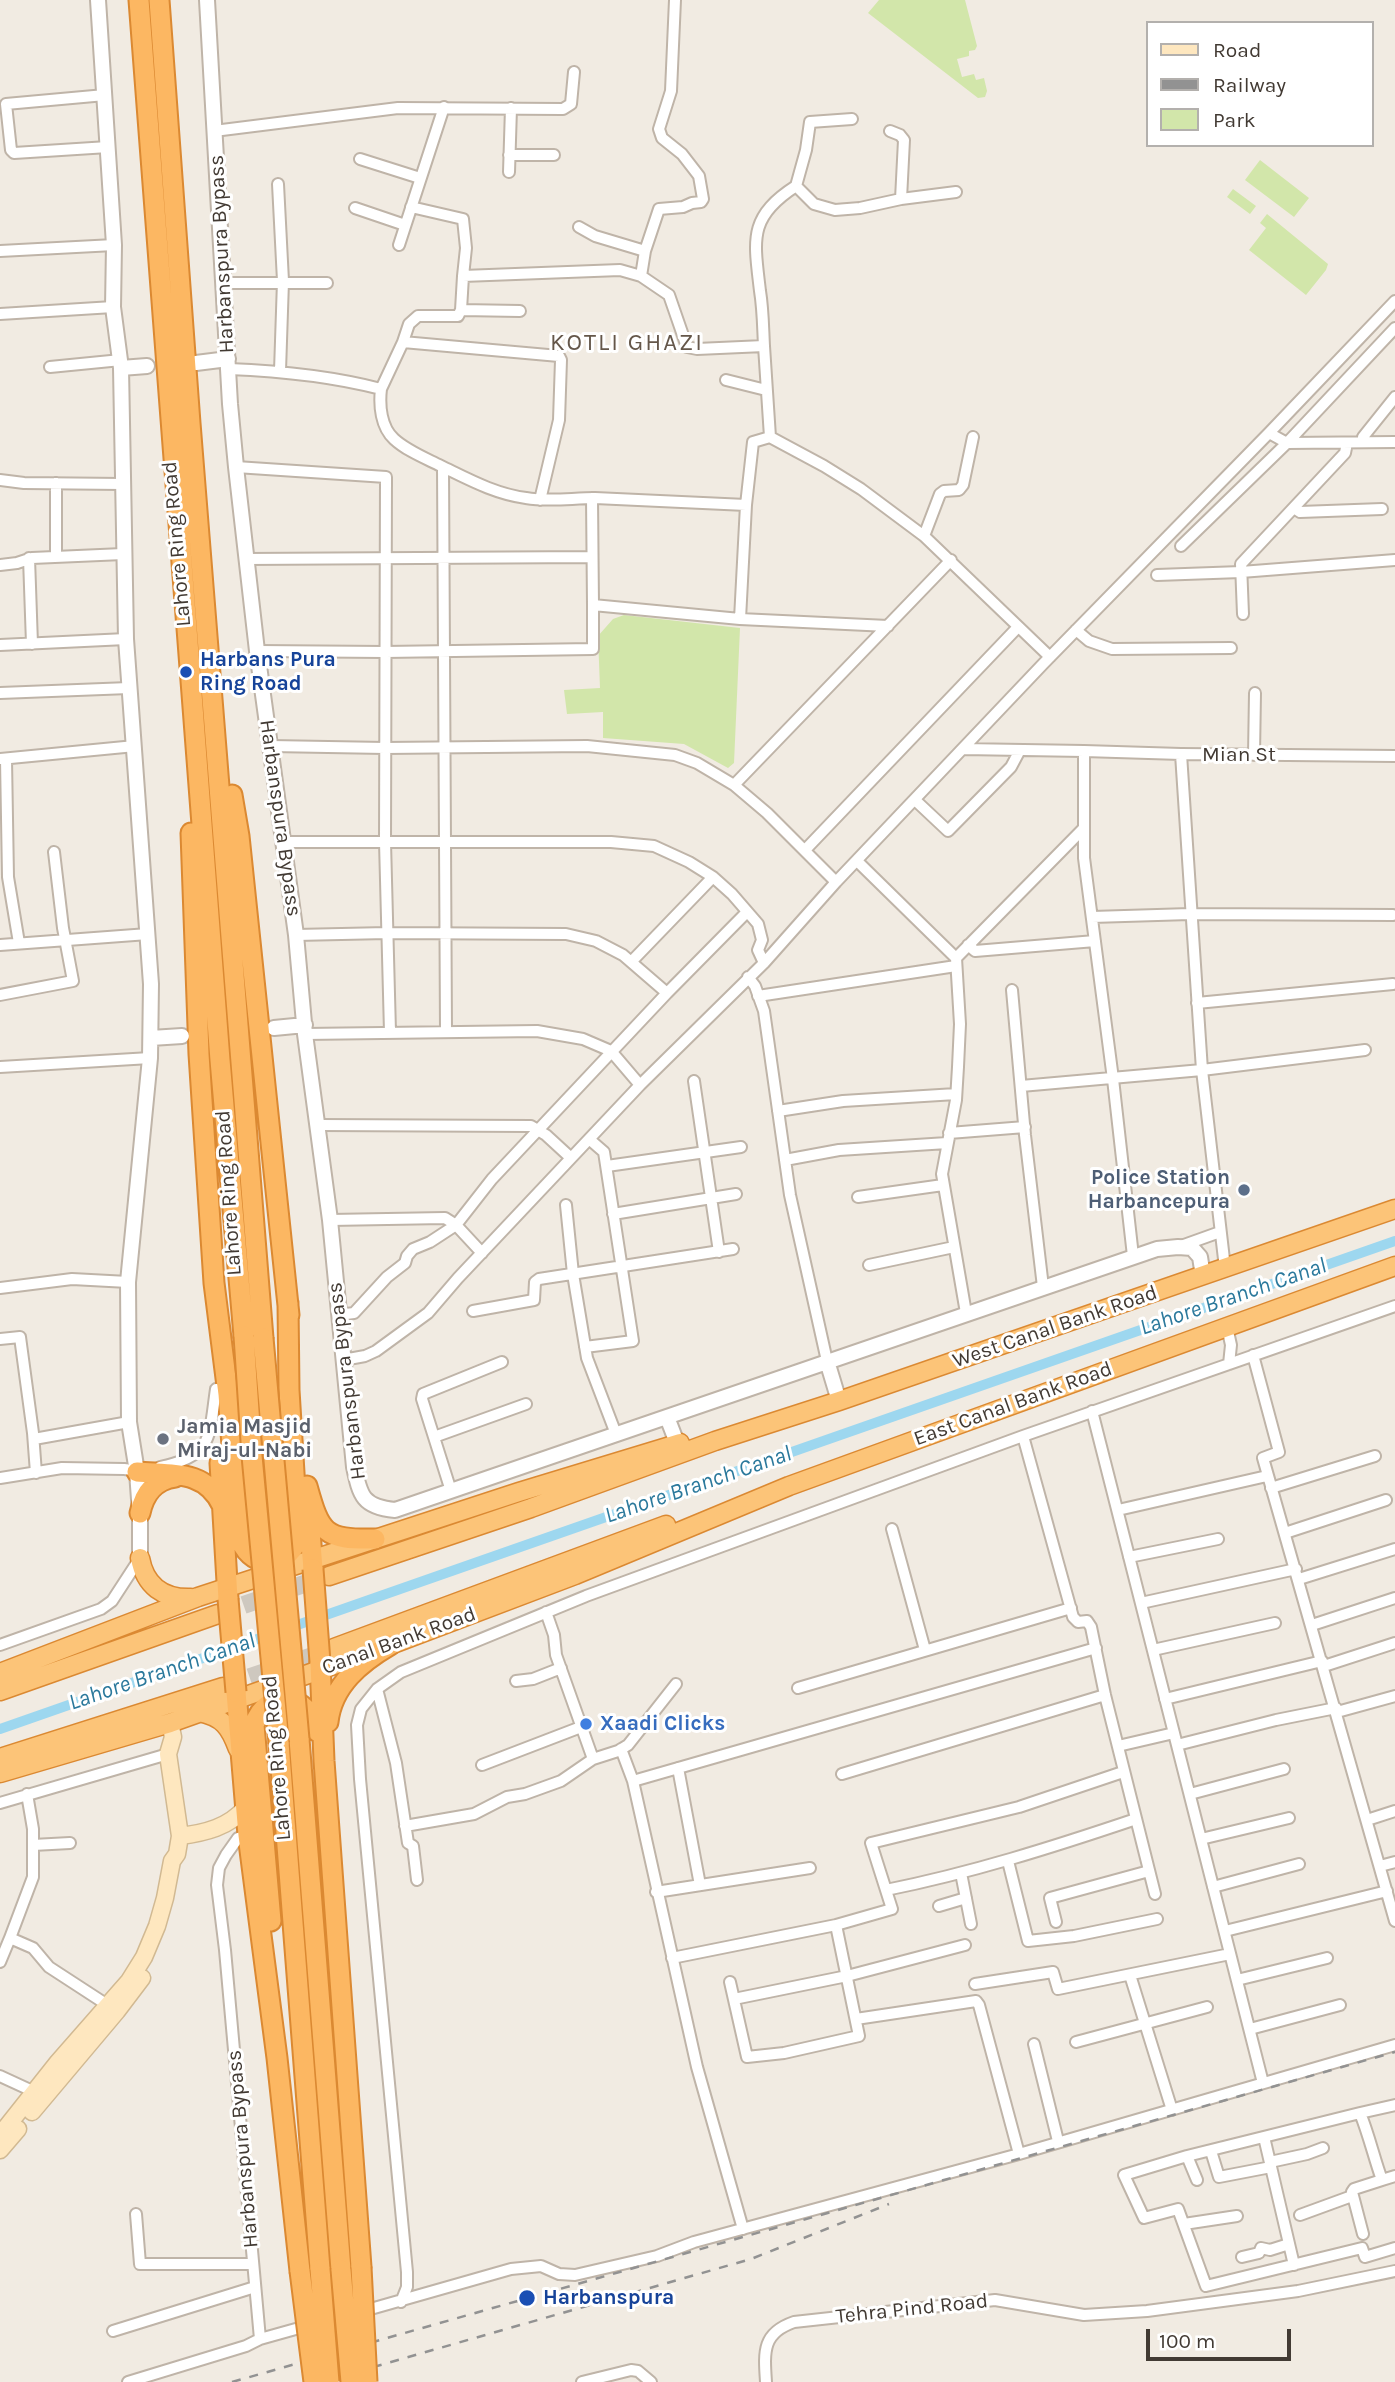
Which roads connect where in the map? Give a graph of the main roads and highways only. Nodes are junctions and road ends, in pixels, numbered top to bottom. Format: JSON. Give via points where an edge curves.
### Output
{"nodes":[{"id":1,"x":139,"y":0,"type":"edge"},
{"id":2,"x":159,"y":0,"type":"edge"},
{"id":3,"x":201,"y":670,"type":"junction"},
{"id":4,"x":1395,"y":1209,"type":"edge"},
{"id":5,"x":1395,"y":1266,"type":"edge"},
{"id":6,"x":214,"y":1283,"type":"junction"},
{"id":7,"x":288,"y":1303,"type":"junction"},
{"id":8,"x":254,"y":1337,"type":"junction"},
{"id":9,"x":715,"y":1441,"type":"junction"},
{"id":10,"x":137,"y":1472,"type":"road end"},
{"id":11,"x":183,"y":1476,"type":"junction"},
{"id":12,"x":307,"y":1486,"type":"junction"},
{"id":13,"x":789,"y":1486,"type":"junction"},
{"id":14,"x":222,"y":1506,"type":"junction"},
{"id":15,"x":140,"y":1513,"type":"road end"},
{"id":16,"x":375,"y":1539,"type":"junction"},
{"id":17,"x":225,"y":1548,"type":"junction"},
{"id":18,"x":140,"y":1558,"type":"road end"},
{"id":19,"x":318,"y":1568,"type":"junction"},
{"id":20,"x":198,"y":1597,"type":"junction"},
{"id":21,"x":224,"y":1600,"type":"junction"},
{"id":22,"x":390,"y":1645,"type":"junction"},
{"id":23,"x":324,"y":1660,"type":"junction"},
{"id":24,"x":0,"y":1673,"type":"edge"},
{"id":25,"x":0,"y":1691,"type":"edge"},
{"id":26,"x":232,"y":1693,"type":"junction"},
{"id":27,"x":200,"y":1712,"type":"junction"},
{"id":28,"x":170,"y":1723,"type":"junction"},
{"id":29,"x":0,"y":1758,"type":"edge"},
{"id":30,"x":241,"y":1759,"type":"junction"},
{"id":31,"x":324,"y":1761,"type":"junction"},
{"id":32,"x":0,"y":1773,"type":"edge"},
{"id":33,"x":246,"y":1808,"type":"junction"},
{"id":34,"x":180,"y":1836,"type":"junction"},
{"id":35,"x":277,"y":2059,"type":"junction"},
{"id":36,"x":6,"y":2130,"type":"edge"},
{"id":37,"x":0,"y":2150,"type":"edge"},
{"id":38,"x":314,"y":2382,"type":"edge"},
{"id":39,"x":330,"y":2382,"type":"edge"},
{"id":40,"x":351,"y":2382,"type":"edge"},
{"id":41,"x":367,"y":2382,"type":"edge"}],
"edges":[{"from":1,"to":3,"type":"highway","name":"Lahore Ring Road"},
{"from":2,"to":3,"type":"highway","name":"Lahore Ring Road"},
{"from":3,"to":6,"type":"highway","via":[[193,930]]},
{"from":3,"to":7,"type":"highway","via":[[239,836]]},
{"from":3,"to":8,"type":"highway","name":"Lahore Ring Road"},
{"from":4,"to":9,"type":"highway","name":"West Canal Bank Road"},
{"from":5,"to":13,"type":"highway","name":"East Canal Bank Road"},
{"from":6,"to":7,"type":"highway","via":[[239,1535],[246,1552],[261,1561],[280,1560],[298,1539]]},
{"from":6,"to":14,"type":"highway"},
{"from":7,"to":12,"type":"highway"},
{"from":8,"to":39,"type":"highway","name":"Lahore Ring Road","bridge":true,"via":[[252,1456]]},
{"from":8,"to":40,"type":"highway","name":"Lahore Ring Road","bridge":true,"via":[[299,1739]]},
{"from":9,"to":16,"type":"highway","via":[[677,1443]]},
{"from":9,"to":19,"type":"highway","via":[[531,1508]]},
{"from":10,"to":11,"type":"highway"},
{"from":11,"to":14,"type":"highway","via":[[208,1484]]},
{"from":11,"to":15,"type":"highway","via":[[158,1482]]},
{"from":12,"to":16,"type":"highway","via":[[324,1530],[349,1540]]},
{"from":12,"to":19,"type":"highway"},
{"from":13,"to":22,"type":"highway","name":"Canal Bank Road"},
{"from":13,"to":23,"type":"highway","via":[[684,1518]]},
{"from":14,"to":17,"type":"highway"},
{"from":16,"to":19,"type":"highway"},
{"from":17,"to":20,"type":"highway","via":[[218,1577]]},
{"from":17,"to":21,"type":"highway"},
{"from":18,"to":20,"type":"highway","via":[[142,1571],[158,1591],[170,1597]]},
{"from":19,"to":21,"type":"highway"},
{"from":19,"to":23,"type":"highway","bridge":true},
{"from":20,"to":21,"type":"highway"},
{"from":20,"to":24,"type":"highway"},
{"from":21,"to":25,"type":"highway"},
{"from":21,"to":26,"type":"highway","bridge":true},
{"from":22,"to":23,"type":"highway","name":"Canal Bank Road"},
{"from":22,"to":31,"type":"highway","via":[[363,1661],[342,1685],[329,1714]]},
{"from":23,"to":26,"type":"highway","name":"Canal Bank Road"},
{"from":23,"to":31,"type":"highway"},
{"from":26,"to":27,"type":"highway","name":"Canal Bank Road"},
{"from":26,"to":29,"type":"highway"},
{"from":26,"to":30,"type":"highway"},
{"from":27,"to":28,"type":"highway","name":"Canal Bank Road"},
{"from":27,"to":30,"type":"highway","via":[[227,1724]]},
{"from":28,"to":32,"type":"highway","name":"Canal Bank Road"},
{"from":28,"to":34,"type":"main road","via":[[173,1737],[168,1754]]},
{"from":30,"to":33,"type":"highway"},
{"from":31,"to":35,"type":"highway","via":[[314,1718],[300,1703],[280,1700],[257,1716],[253,1734],[276,1964]]},
{"from":31,"to":41,"type":"highway","bridge":true},
{"from":33,"to":34,"type":"main road","via":[[231,1822]]},
{"from":33,"to":35,"type":"highway"},
{"from":34,"to":36,"type":"main road","via":[[174,1903],[138,1986],[112,2008]]},
{"from":35,"to":38,"type":"highway","bridge":true},
{"from":36,"to":37,"type":"main road"}]}
